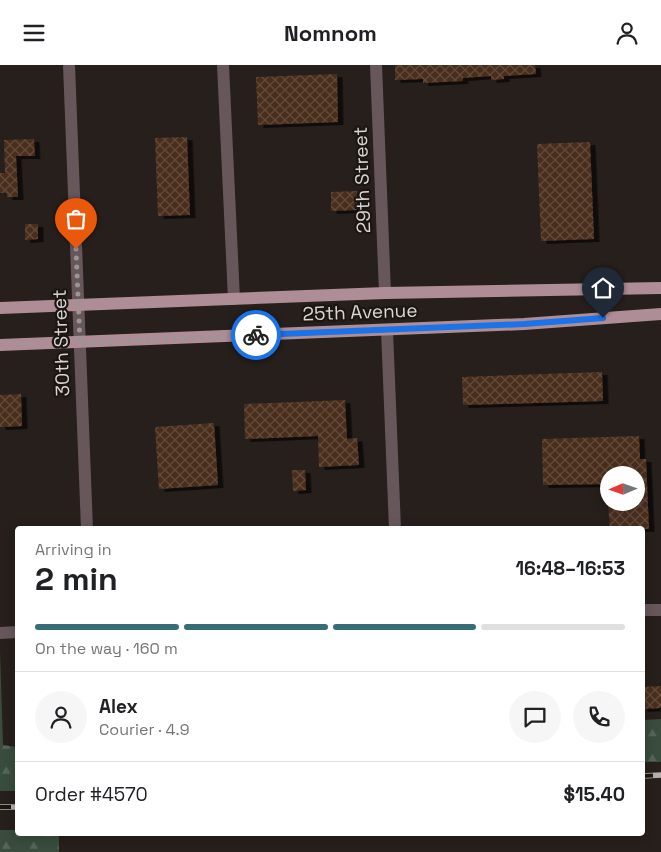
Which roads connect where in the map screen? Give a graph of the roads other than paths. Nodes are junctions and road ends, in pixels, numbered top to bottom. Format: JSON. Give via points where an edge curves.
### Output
{"nodes":[{"id":1,"x":69,"y":65,"type":"edge"},
{"id":2,"x":223,"y":65,"type":"edge"},
{"id":3,"x":376,"y":65,"type":"edge"},
{"id":4,"x":661,"y":288,"type":"edge"},
{"id":5,"x":385,"y":293,"type":"junction"},
{"id":6,"x":234,"y":299,"type":"junction"},
{"id":7,"x":78,"y":306,"type":"junction"},
{"id":8,"x":0,"y":308,"type":"edge"},
{"id":9,"x":661,"y":314,"type":"edge"},
{"id":10,"x":387,"y":330,"type":"junction"},
{"id":11,"x":80,"y":343,"type":"junction"},
{"id":12,"x":0,"y":345,"type":"edge"},
{"id":13,"x":87,"y":526,"type":"edge"},
{"id":14,"x":395,"y":526,"type":"edge"},
{"id":15,"x":645,"y":610,"type":"edge"},
{"id":16,"x":661,"y":610,"type":"edge"},
{"id":17,"x":15,"y":632,"type":"edge"},
{"id":18,"x":0,"y":633,"type":"edge"}],
"edges":[{"from":1,"to":7,"type":"street","name":"30th Street"},
{"from":2,"to":6,"type":"street"},
{"from":3,"to":5,"type":"street","name":"29th Street"},
{"from":4,"to":5,"type":"main road","name":"25th Avenue"},
{"from":5,"to":6,"type":"main road","name":"25th Avenue"},
{"from":6,"to":7,"type":"main road","name":"25th Avenue"},
{"from":7,"to":8,"type":"main road","name":"25th Avenue"},
{"from":7,"to":11,"type":"street","name":"30th Street"},
{"from":9,"to":10,"type":"main road","name":"25th Avenue"},
{"from":10,"to":11,"type":"main road","name":"25th Avenue"},
{"from":10,"to":14,"type":"street"},
{"from":11,"to":12,"type":"main road","name":"25th Avenue"},
{"from":11,"to":13,"type":"street","name":"30th Street"},
{"from":15,"to":16,"type":"street"},
{"from":17,"to":18,"type":"street"}]}
